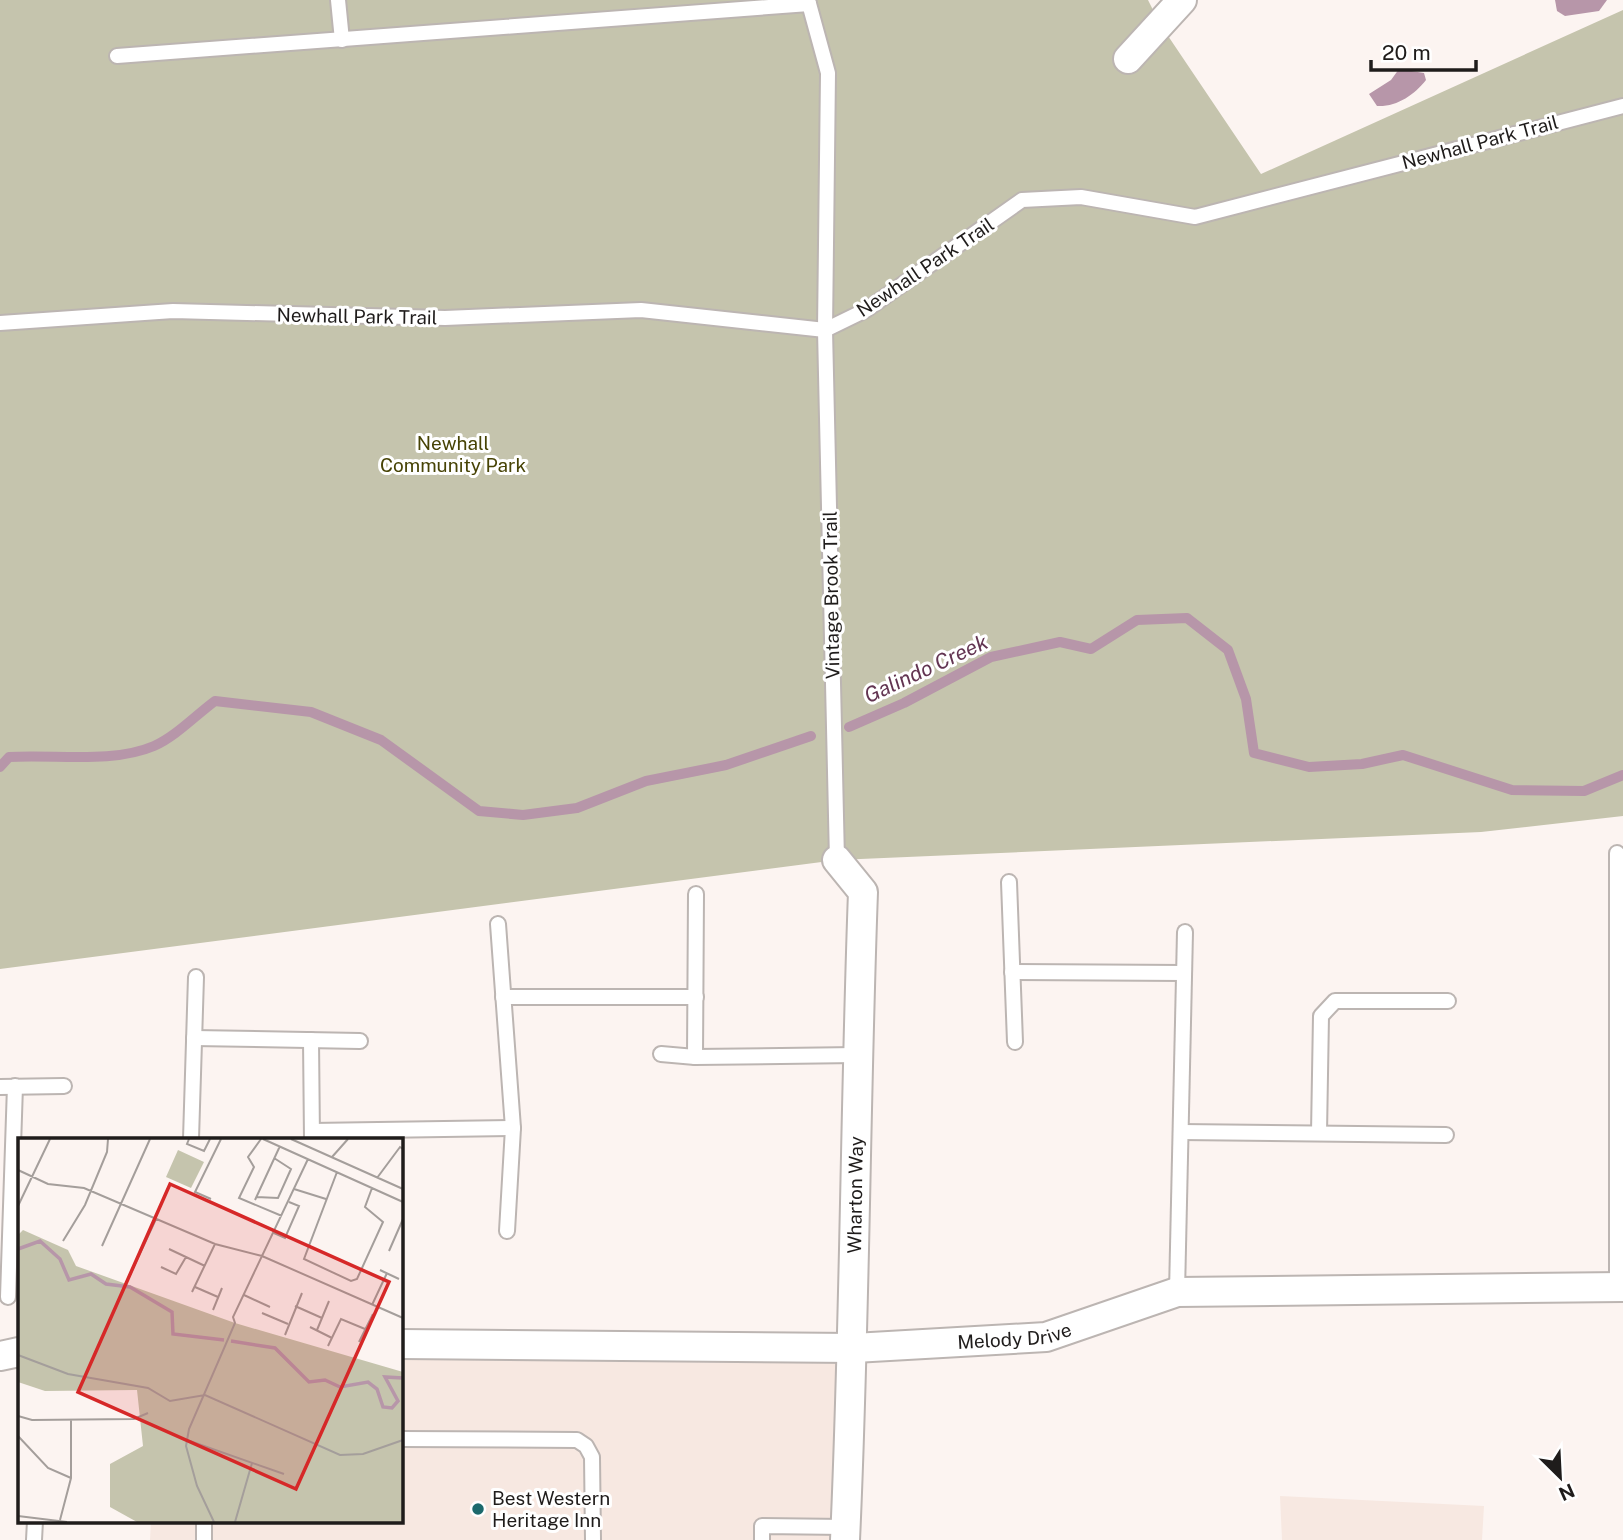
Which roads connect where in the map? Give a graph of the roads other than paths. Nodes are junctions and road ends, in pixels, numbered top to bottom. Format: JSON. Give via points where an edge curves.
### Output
{"nodes":[{"id":1,"x":338,"y":0,"type":"edge"},
{"id":2,"x":1182,"y":0,"type":"edge"},
{"id":3,"x":809,"y":2,"type":"edge"},
{"id":4,"x":342,"y":40,"type":"junction"},
{"id":5,"x":117,"y":57,"type":"dead end"},
{"id":6,"x":1128,"y":59,"type":"dead end"},
{"id":7,"x":1623,"y":106,"type":"edge"},
{"id":8,"x":0,"y":323,"type":"edge"},
{"id":9,"x":825,"y":330,"type":"junction"},
{"id":10,"x":1617,"y":853,"type":"dead end"},
{"id":11,"x":836,"y":860,"type":"joint"},
{"id":12,"x":1009,"y":882,"type":"dead end"},
{"id":13,"x":696,"y":894,"type":"dead end"},
{"id":14,"x":498,"y":924,"type":"dead end"},
{"id":15,"x":1185,"y":932,"type":"dead end"},
{"id":16,"x":1012,"y":972,"type":"junction"},
{"id":17,"x":1184,"y":973,"type":"junction"},
{"id":18,"x":196,"y":977,"type":"dead end"},
{"id":19,"x":696,"y":996,"type":"junction"},
{"id":20,"x":503,"y":998,"type":"junction"},
{"id":21,"x":1448,"y":1001,"type":"dead end"},
{"id":22,"x":194,"y":1038,"type":"junction"},
{"id":23,"x":311,"y":1040,"type":"junction"},
{"id":24,"x":360,"y":1041,"type":"dead end"},
{"id":25,"x":1015,"y":1042,"type":"dead end"},
{"id":26,"x":661,"y":1054,"type":"dead end"},
{"id":27,"x":857,"y":1055,"type":"junction"},
{"id":28,"x":695,"y":1057,"type":"junction"},
{"id":29,"x":15,"y":1086,"type":"junction"},
{"id":30,"x":64,"y":1086,"type":"dead end"},
{"id":31,"x":0,"y":1087,"type":"edge"},
{"id":32,"x":513,"y":1128,"type":"junction"},
{"id":33,"x":1181,"y":1132,"type":"junction"},
{"id":34,"x":1319,"y":1133,"type":"junction"},
{"id":35,"x":312,"y":1135,"type":"edge"},
{"id":36,"x":1446,"y":1135,"type":"dead end"},
{"id":37,"x":191,"y":1138,"type":"edge"},
{"id":38,"x":16,"y":1180,"type":"edge"},
{"id":39,"x":508,"y":1231,"type":"dead end"},
{"id":40,"x":1620,"y":1287,"type":"edge"},
{"id":41,"x":1177,"y":1292,"type":"junction"},
{"id":42,"x":8,"y":1297,"type":"dead end"},
{"id":43,"x":402,"y":1343,"type":"edge"},
{"id":44,"x":854,"y":1348,"type":"junction"},
{"id":45,"x":18,"y":1352,"type":"edge"},
{"id":46,"x":0,"y":1356,"type":"edge"},
{"id":47,"x":402,"y":1439,"type":"edge"},
{"id":48,"x":35,"y":1522,"type":"edge"},
{"id":49,"x":204,"y":1522,"type":"edge"},
{"id":50,"x":845,"y":1534,"type":"edge"},
{"id":51,"x":34,"y":1540,"type":"edge"},
{"id":52,"x":204,"y":1540,"type":"edge"},
{"id":53,"x":593,"y":1540,"type":"edge"},
{"id":54,"x":762,"y":1540,"type":"edge"}],
"edges":[{"from":1,"to":4,"type":"lane"},
{"from":2,"to":6,"type":"street"},
{"from":3,"to":4,"type":"lane"},
{"from":3,"to":9,"type":"lane","name":"Vintage Brook Trail","via":[[828,74]]},
{"from":4,"to":5,"type":"lane"},
{"from":7,"to":9,"type":"lane","name":"Newhall Park Trail","via":[[1195,217],[1081,197],[1022,200],[866,310]]},
{"from":8,"to":9,"type":"lane","name":"Newhall Park Trail","via":[[173,311],[445,318],[641,310]]},
{"from":9,"to":11,"type":"lane","name":"Vintage Brook Trail"},
{"from":10,"to":40,"type":"lane"},
{"from":11,"to":27,"type":"street","name":"Wharton Way","via":[[863,892]]},
{"from":12,"to":16,"type":"lane"},
{"from":13,"to":19,"type":"lane"},
{"from":14,"to":20,"type":"lane"},
{"from":15,"to":17,"type":"lane"},
{"from":16,"to":17,"type":"lane"},
{"from":16,"to":25,"type":"lane"},
{"from":17,"to":33,"type":"lane"},
{"from":18,"to":22,"type":"lane"},
{"from":19,"to":20,"type":"lane"},
{"from":19,"to":28,"type":"lane"},
{"from":20,"to":32,"type":"lane"},
{"from":21,"to":34,"type":"lane","via":[[1335,1001],[1321,1016]]},
{"from":22,"to":23,"type":"lane"},
{"from":22,"to":37,"type":"lane"},
{"from":23,"to":24,"type":"lane"},
{"from":23,"to":35,"type":"lane"},
{"from":26,"to":28,"type":"lane"},
{"from":27,"to":28,"type":"lane"},
{"from":27,"to":44,"type":"street","name":"Wharton Way"},
{"from":29,"to":30,"type":"lane"},
{"from":29,"to":31,"type":"lane"},
{"from":29,"to":38,"type":"lane"},
{"from":32,"to":35,"type":"lane"},
{"from":32,"to":39,"type":"lane"},
{"from":33,"to":34,"type":"lane"},
{"from":33,"to":41,"type":"lane"},
{"from":34,"to":36,"type":"lane"},
{"from":38,"to":42,"type":"lane"},
{"from":40,"to":41,"type":"street","name":"Melody Drive"},
{"from":41,"to":44,"type":"street","name":"Melody Drive","via":[[1046,1337]]},
{"from":43,"to":44,"type":"street","name":"Melody Drive"},
{"from":44,"to":50,"type":"street","name":"Wharton Way"},
{"from":45,"to":46,"type":"street"},
{"from":47,"to":53,"type":"lane","via":[[577,1440],[592,1457]]},
{"from":48,"to":51,"type":"lane"},
{"from":49,"to":52,"type":"lane"},
{"from":50,"to":54,"type":"lane","via":[[762,1526]]}]}
